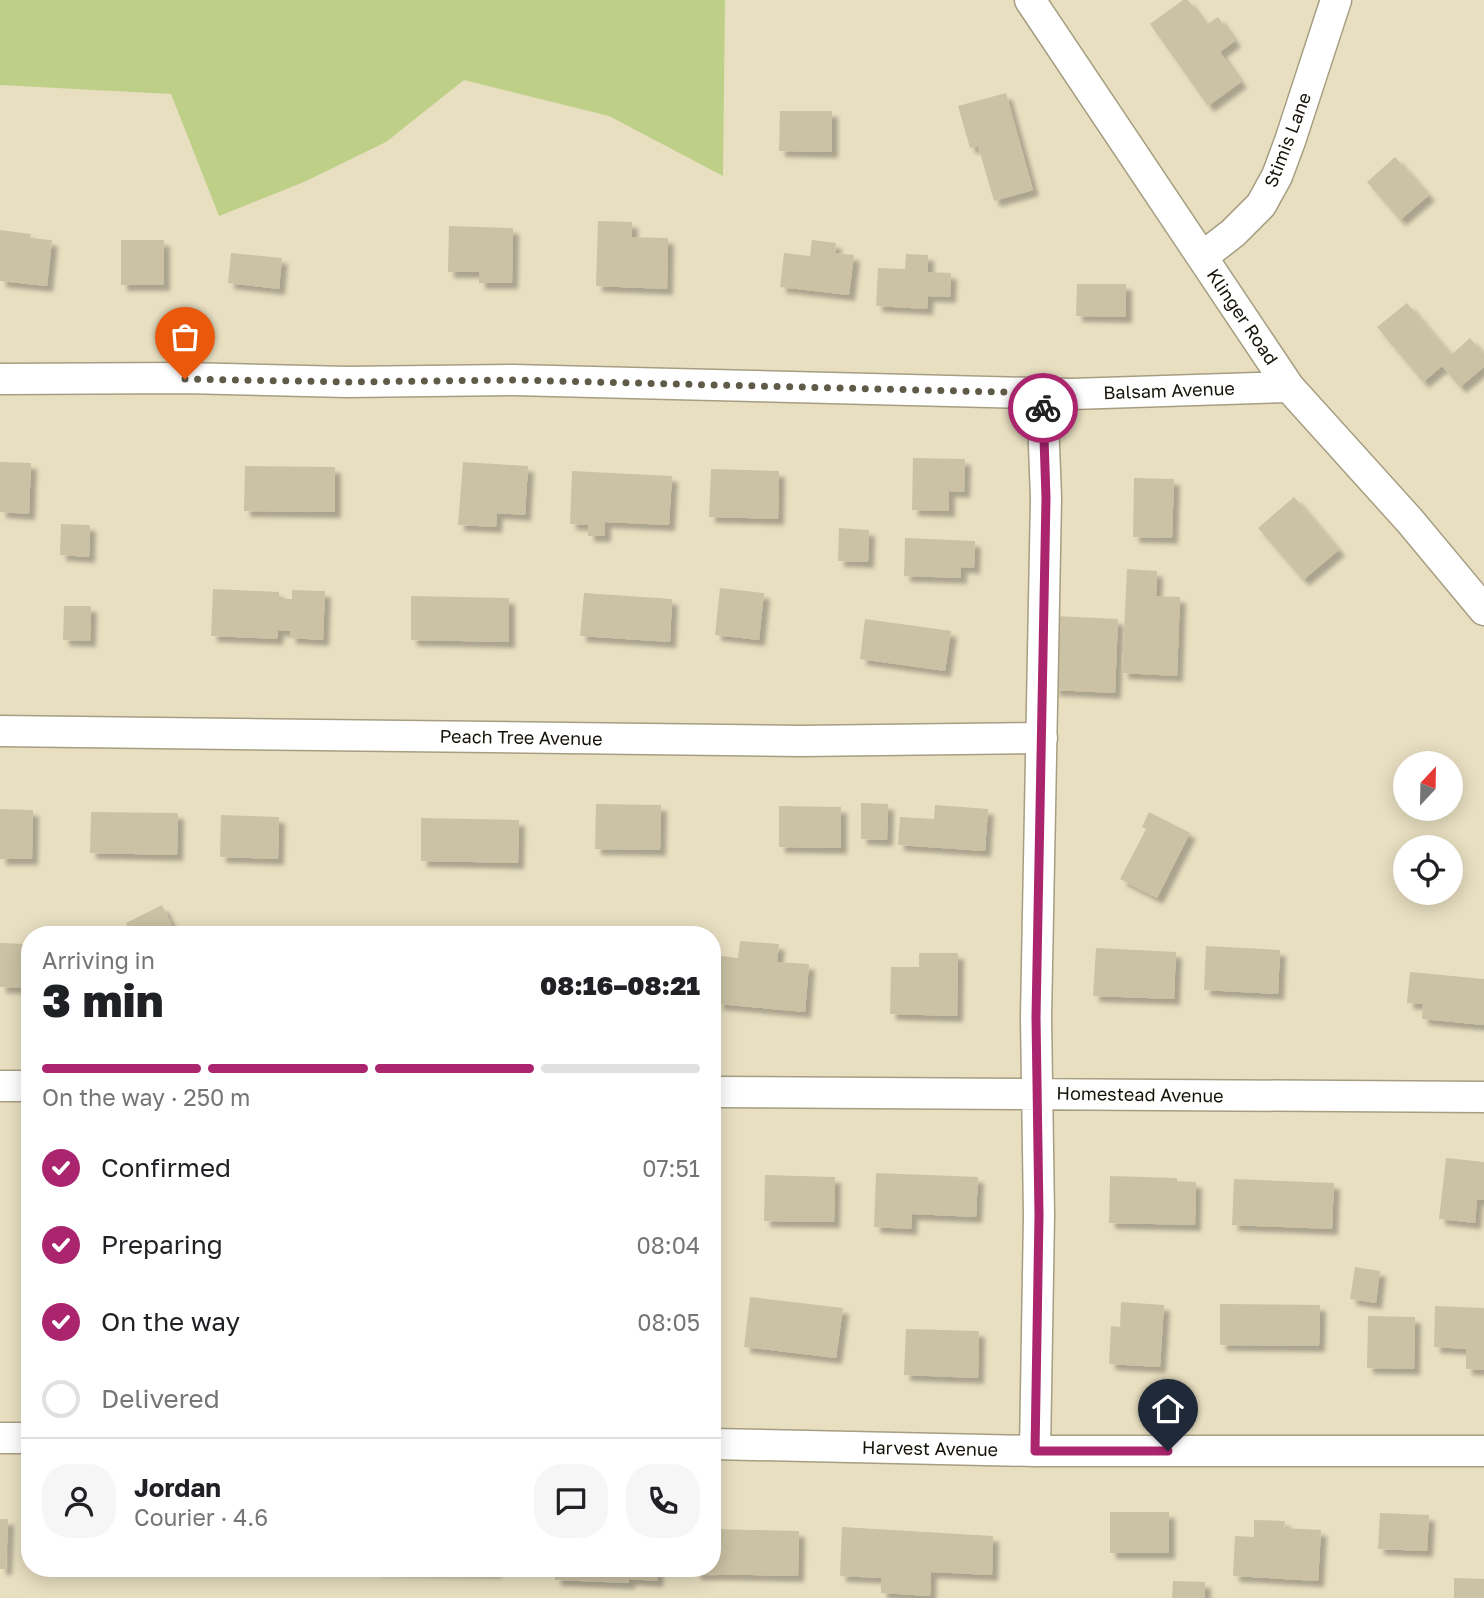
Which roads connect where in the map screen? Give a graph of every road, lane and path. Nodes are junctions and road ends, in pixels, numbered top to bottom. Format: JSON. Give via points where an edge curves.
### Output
{"nodes":[{"id":1,"x":1030,"y":0,"type":"edge"},
{"id":2,"x":1336,"y":0,"type":"edge"},
{"id":3,"x":1202,"y":257,"type":"junction"},
{"id":4,"x":0,"y":379,"type":"edge"},
{"id":5,"x":1289,"y":387,"type":"junction"},
{"id":6,"x":1042,"y":393,"type":"junction"},
{"id":7,"x":1484,"y":610,"type":"edge"},
{"id":8,"x":0,"y":731,"type":"edge"},
{"id":9,"x":1042,"y":738,"type":"junction"},
{"id":10,"x":0,"y":1086,"type":"edge"},
{"id":11,"x":21,"y":1086,"type":"edge"},
{"id":12,"x":721,"y":1092,"type":"edge"},
{"id":13,"x":1037,"y":1094,"type":"junction"},
{"id":14,"x":1484,"y":1097,"type":"edge"},
{"id":15,"x":0,"y":1438,"type":"edge"},
{"id":16,"x":21,"y":1438,"type":"edge"},
{"id":17,"x":721,"y":1444,"type":"edge"},
{"id":18,"x":1035,"y":1451,"type":"junction"},
{"id":19,"x":1484,"y":1451,"type":"edge"}],
"edges":[{"from":1,"to":3,"type":"street","name":"Klinger Road"},
{"from":2,"to":3,"type":"street","name":"Stimis Lane","via":[[1290,141],[1262,205]]},
{"from":3,"to":5,"type":"street","name":"Klinger Road"},
{"from":4,"to":6,"type":"street","name":"Balsam Avenue","via":[[513,380]]},
{"from":5,"to":6,"type":"street","name":"Balsam Avenue"},
{"from":5,"to":7,"type":"street","name":"Klinger Road"},
{"from":6,"to":9,"type":"street","via":[[1046,498]]},
{"from":8,"to":9,"type":"street","name":"Peach Tree Avenue","via":[[801,741]]},
{"from":9,"to":13,"type":"street"},
{"from":10,"to":11,"type":"street"},
{"from":12,"to":13,"type":"street","name":"Homestead Avenue"},
{"from":13,"to":14,"type":"street","name":"Homestead Avenue"},
{"from":13,"to":18,"type":"street"},
{"from":15,"to":16,"type":"street"},
{"from":17,"to":18,"type":"street","name":"Harvest Avenue"},
{"from":18,"to":19,"type":"street","name":"Harvest Avenue"}]}
